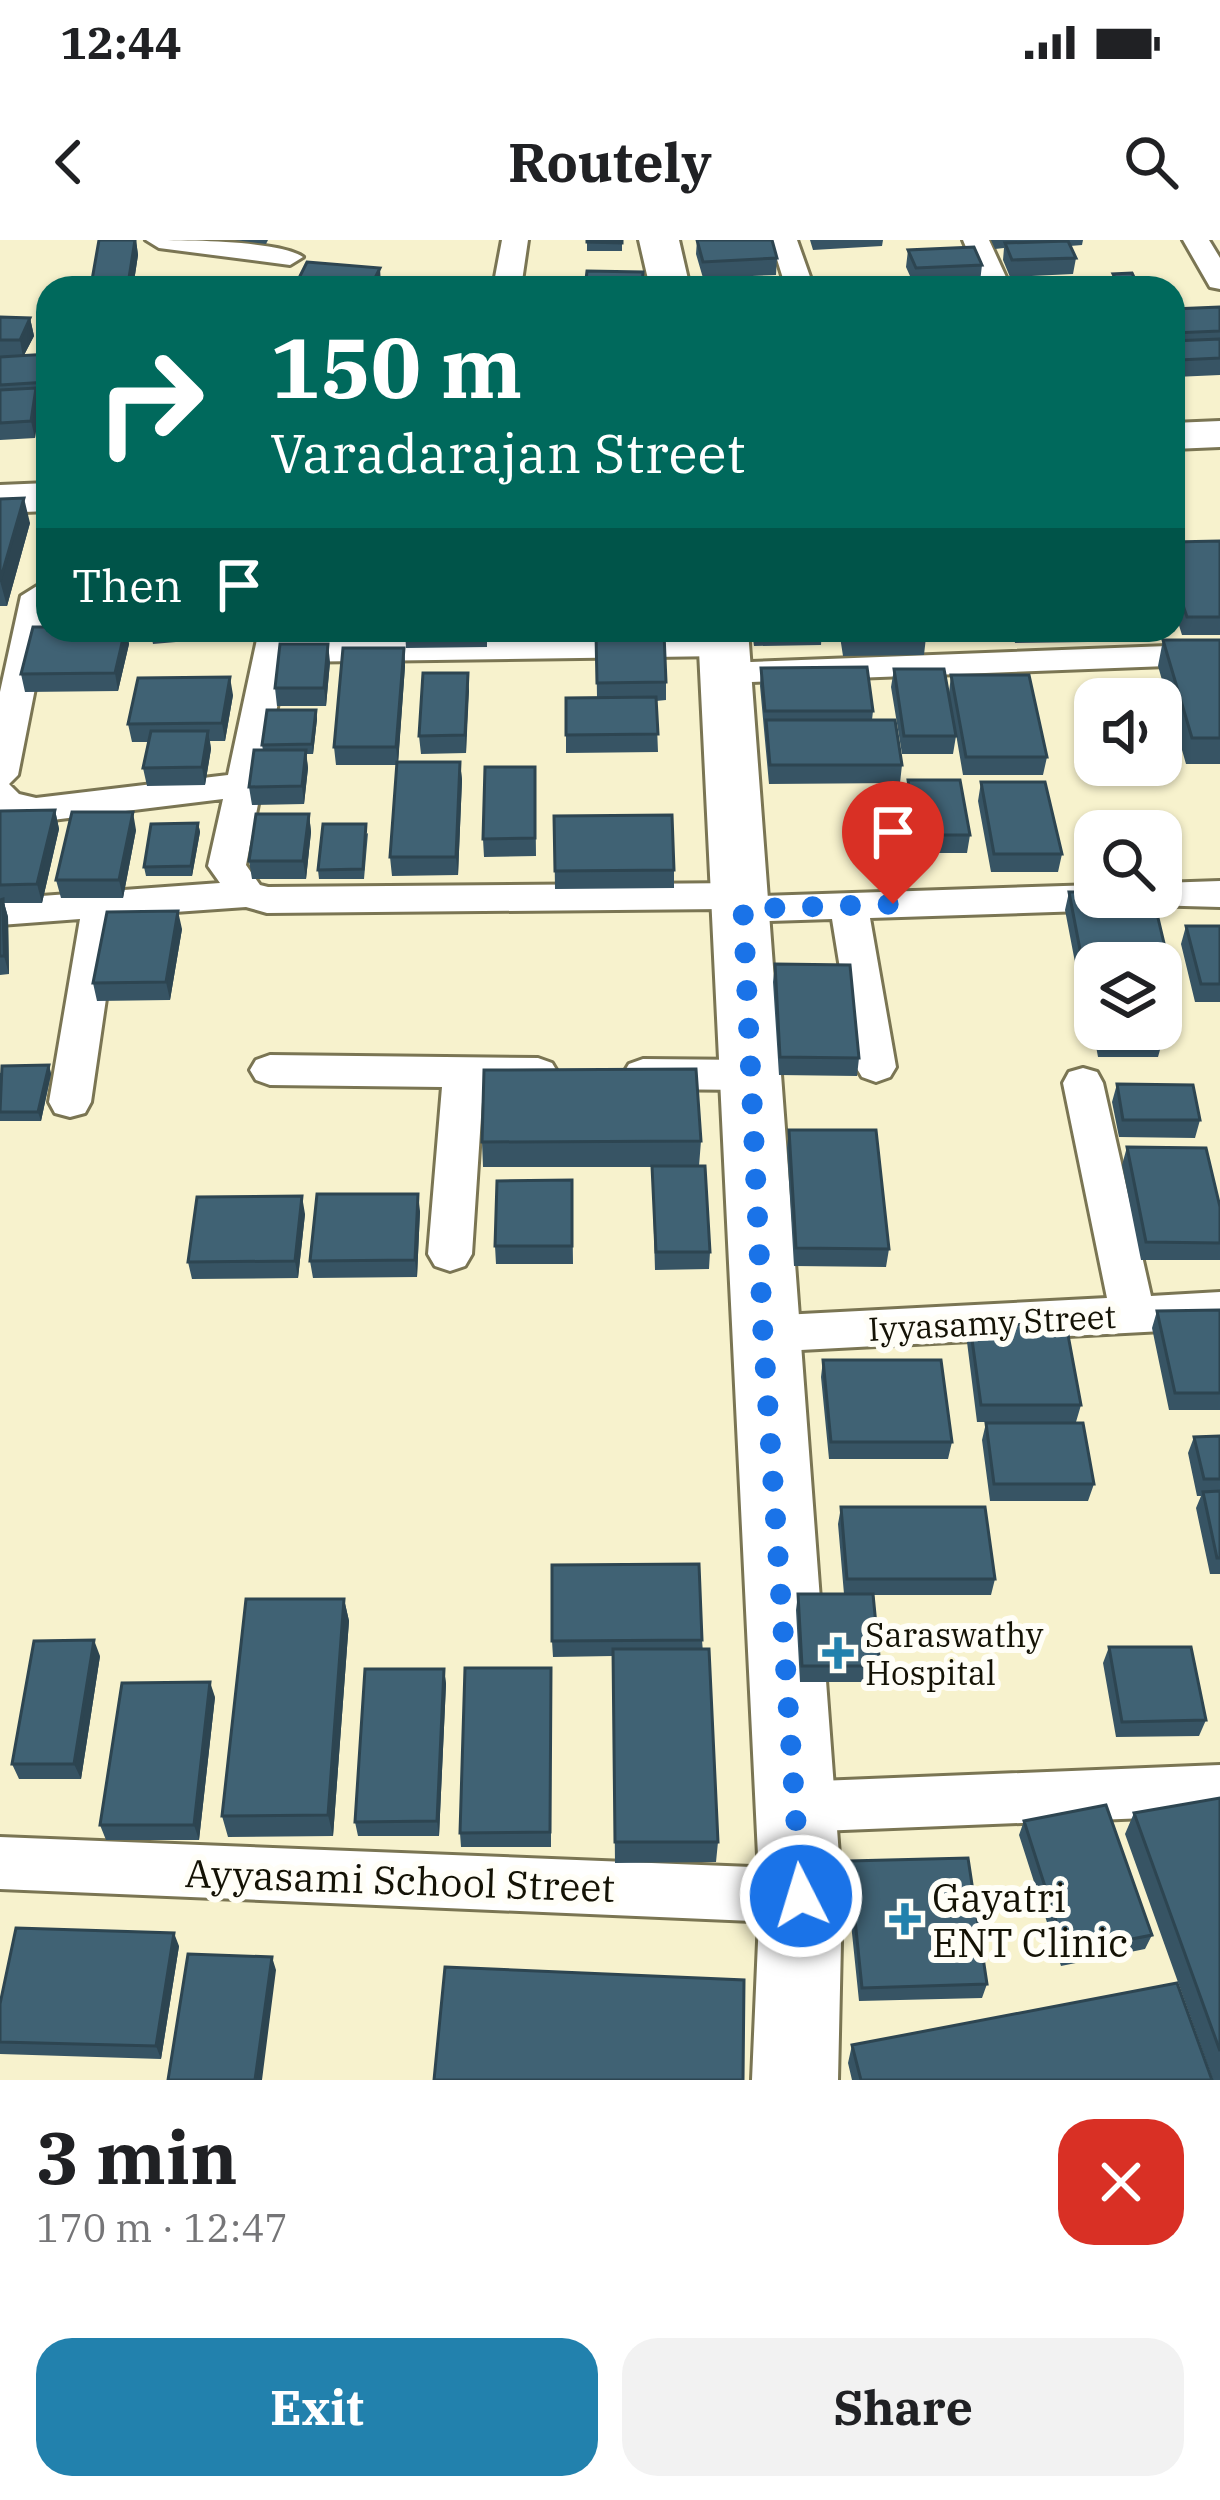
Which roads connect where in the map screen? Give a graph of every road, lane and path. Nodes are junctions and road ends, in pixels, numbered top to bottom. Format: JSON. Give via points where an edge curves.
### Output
{"nodes":[{"id":1,"x":159,"y":240,"type":"edge"},
{"id":2,"x":515,"y":240,"type":"edge"},
{"id":3,"x":659,"y":240,"type":"edge"},
{"id":4,"x":784,"y":240,"type":"edge"},
{"id":5,"x":976,"y":240,"type":"edge"},
{"id":6,"x":1196,"y":240,"type":"edge"},
{"id":7,"x":295,"y":248,"type":"edge"},
{"id":8,"x":280,"y":276,"type":"edge"},
{"id":9,"x":509,"y":276,"type":"edge"},
{"id":10,"x":667,"y":276,"type":"edge"},
{"id":11,"x":796,"y":276,"type":"edge"},
{"id":12,"x":992,"y":276,"type":"edge"},
{"id":13,"x":1220,"y":281,"type":"edge"},
{"id":14,"x":1220,"y":434,"type":"edge"},
{"id":15,"x":1185,"y":435,"type":"edge"},
{"id":16,"x":36,"y":498,"type":"edge"},
{"id":17,"x":0,"y":500,"type":"edge"},
{"id":18,"x":36,"y":601,"type":"edge"},
{"id":19,"x":274,"y":642,"type":"edge"},
{"id":20,"x":324,"y":642,"type":"edge"},
{"id":21,"x":724,"y":650,"type":"edge"},
{"id":22,"x":1220,"y":654,"type":"edge"},
{"id":23,"x":0,"y":776,"type":"edge"},
{"id":24,"x":241,"y":785,"type":"junction"},
{"id":25,"x":0,"y":793,"type":"edge"},
{"id":26,"x":247,"y":894,"type":"junction"},
{"id":27,"x":1220,"y":894,"type":"edge"},
{"id":28,"x":1182,"y":895,"type":"edge"},
{"id":29,"x":1074,"y":898,"type":"edge"},
{"id":30,"x":742,"y":903,"type":"junction"},
{"id":31,"x":849,"y":905,"type":"junction"},
{"id":32,"x":101,"y":906,"type":"junction"},
{"id":33,"x":0,"y":912,"type":"edge"},
{"id":34,"x":876,"y":1067,"type":"dead end"},
{"id":35,"x":270,"y":1070,"type":"dead end"},
{"id":36,"x":464,"y":1072,"type":"junction"},
{"id":37,"x":751,"y":1076,"type":"junction"},
{"id":38,"x":1083,"y":1083,"type":"dead end"},
{"id":39,"x":70,"y":1102,"type":"dead end"},
{"id":40,"x":450,"y":1254,"type":"dead end"},
{"id":41,"x":1220,"y":1310,"type":"edge"},
{"id":42,"x":1133,"y":1314,"type":"junction"},
{"id":43,"x":763,"y":1334,"type":"junction"},
{"id":44,"x":1220,"y":1790,"type":"edge"},
{"id":45,"x":794,"y":1807,"type":"junction"},
{"id":46,"x":0,"y":1863,"type":"edge"},
{"id":47,"x":801,"y":1896,"type":"junction"},
{"id":48,"x":795,"y":2080,"type":"edge"}],
"edges":[{"from":1,"to":7,"type":"street"},
{"from":2,"to":9,"type":"street"},
{"from":3,"to":10,"type":"street"},
{"from":4,"to":11,"type":"street"},
{"from":5,"to":12,"type":"street"},
{"from":6,"to":13,"type":"street"},
{"from":7,"to":8,"type":"street"},
{"from":14,"to":15,"type":"street"},
{"from":16,"to":17,"type":"street"},
{"from":18,"to":23,"type":"street"},
{"from":19,"to":24,"type":"street"},
{"from":20,"to":21,"type":"street"},
{"from":21,"to":22,"type":"street"},
{"from":21,"to":30,"type":"street"},
{"from":24,"to":25,"type":"street","via":[[36,810],[5,803]]},
{"from":24,"to":26,"type":"street","via":[[227,866]]},
{"from":26,"to":30,"type":"street"},
{"from":26,"to":32,"type":"street"},
{"from":27,"to":28,"type":"street"},
{"from":29,"to":31,"type":"street"},
{"from":30,"to":31,"type":"street"},
{"from":30,"to":37,"type":"street"},
{"from":31,"to":34,"type":"street"},
{"from":32,"to":33,"type":"street"},
{"from":32,"to":39,"type":"street"},
{"from":35,"to":36,"type":"street"},
{"from":36,"to":37,"type":"street"},
{"from":36,"to":40,"type":"street"},
{"from":37,"to":43,"type":"street"},
{"from":38,"to":42,"type":"street"},
{"from":41,"to":42,"type":"street","name":"Iyyasamy Street"},
{"from":42,"to":43,"type":"street","name":"Iyyasamy Street"},
{"from":43,"to":45,"type":"street"},
{"from":44,"to":45,"type":"street"},
{"from":45,"to":47,"type":"street"},
{"from":46,"to":47,"type":"street","name":"Ayyasami School Street"},
{"from":47,"to":48,"type":"street"}]}
